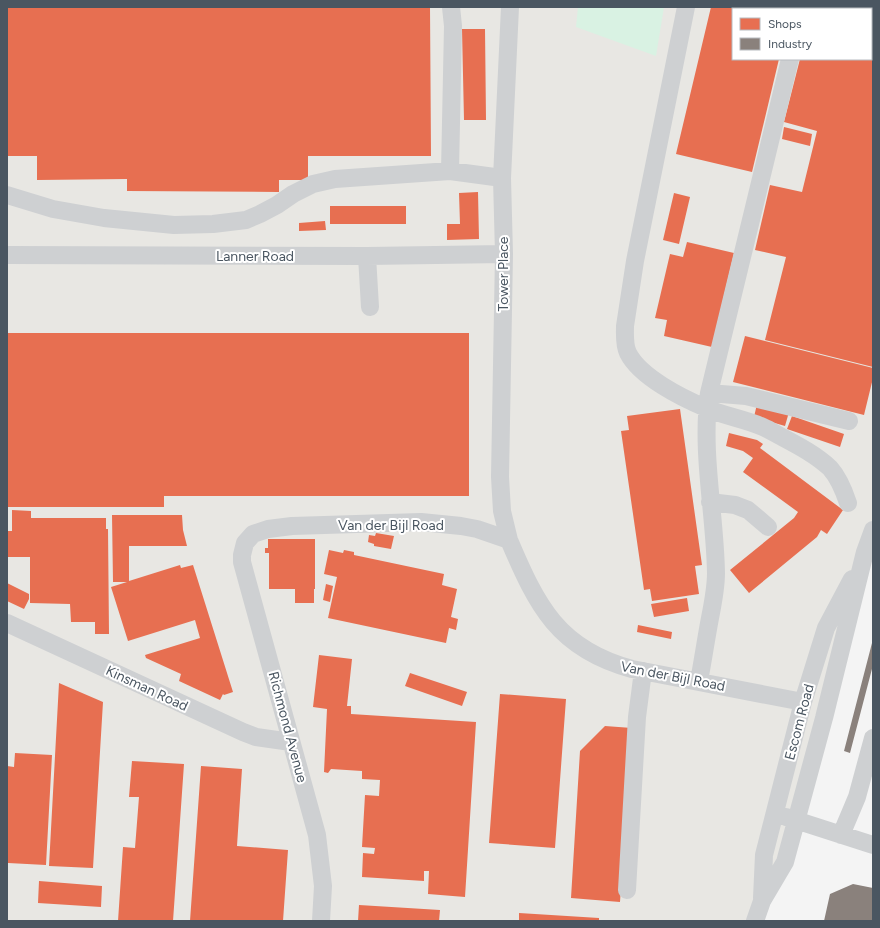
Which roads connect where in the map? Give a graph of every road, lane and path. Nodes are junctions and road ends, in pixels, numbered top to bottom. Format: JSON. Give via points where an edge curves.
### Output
{"nodes":[{"id":1,"x":451,"y":7,"type":"edge"},
{"id":2,"x":510,"y":7,"type":"edge"},
{"id":3,"x":686,"y":7,"type":"edge"},
{"id":4,"x":790,"y":60,"type":"edge"},
{"id":5,"x":450,"y":171,"type":"junction"},
{"id":6,"x":502,"y":178,"type":"junction"},
{"id":7,"x":7,"y":195,"type":"edge"},
{"id":8,"x":504,"y":254,"type":"junction"},
{"id":9,"x":7,"y":255,"type":"edge"},
{"id":10,"x":367,"y":256,"type":"junction"},
{"id":11,"x":370,"y":307,"type":"dead end"},
{"id":12,"x":708,"y":401,"type":"junction"},
{"id":13,"x":849,"y":421,"type":"dead end"},
{"id":14,"x":710,"y":502,"type":"junction"},
{"id":15,"x":848,"y":503,"type":"dead end"},
{"id":16,"x":768,"y":527,"type":"dead end"},
{"id":17,"x":873,"y":530,"type":"edge"},
{"id":18,"x":249,"y":536,"type":"joint"},
{"id":19,"x":508,"y":540,"type":"junction"},
{"id":20,"x":865,"y":552,"type":"junction"},
{"id":21,"x":7,"y":623,"type":"edge"},
{"id":22,"x":643,"y":671,"type":"junction"},
{"id":23,"x":699,"y":681,"type":"junction"},
{"id":24,"x":802,"y":702,"type":"junction"},
{"id":25,"x":873,"y":738,"type":"edge"},
{"id":26,"x":291,"y":742,"type":"junction"},
{"id":27,"x":776,"y":814,"type":"junction"},
{"id":28,"x":796,"y":821,"type":"junction"},
{"id":29,"x":841,"y":835,"type":"junction"},
{"id":30,"x":872,"y":842,"type":"edge"},
{"id":31,"x":627,"y":890,"type":"dead end"},
{"id":32,"x":762,"y":901,"type":"junction"},
{"id":33,"x":321,"y":921,"type":"edge"},
{"id":34,"x":755,"y":921,"type":"edge"}],
"edges":[{"from":1,"to":5,"type":"street","via":[[453,26]]},
{"from":2,"to":6,"type":"street","name":"Tower Place"},
{"from":3,"to":12,"type":"street","via":[[634,261],[625,336],[628,352],[634,362],[648,375],[670,390]]},
{"from":4,"to":12,"type":"street"},
{"from":5,"to":6,"type":"street"},
{"from":5,"to":7,"type":"street","via":[[335,179],[313,184],[246,220],[213,224],[174,225],[104,218],[53,209]]},
{"from":6,"to":8,"type":"street","name":"Tower Place"},
{"from":8,"to":10,"type":"street","name":"Lanner Road"},
{"from":8,"to":19,"type":"street","name":"Tower Place","via":[[500,477],[502,511]]},
{"from":9,"to":10,"type":"street","name":"Lanner Road"},
{"from":10,"to":11,"type":"street"},
{"from":12,"to":13,"type":"street","via":[[746,396]]},
{"from":12,"to":14,"type":"street"},
{"from":12,"to":15,"type":"street","via":[[798,444],[815,456],[831,469]]},
{"from":14,"to":16,"type":"street","via":[[735,505],[748,510]]},
{"from":14,"to":23,"type":"street","via":[[716,585]]},
{"from":17,"to":20,"type":"street","name":"Escom Road"},
{"from":18,"to":19,"type":"street","name":"Van der Bijl Road","via":[[268,529],[292,526],[421,522],[477,529]]},
{"from":18,"to":26,"type":"street","name":"Richmond Avenue","via":[[243,548],[242,562]]},
{"from":19,"to":22,"type":"street","name":"Van der Bijl Road","via":[[536,597],[567,637],[590,653],[614,664]]},
{"from":20,"to":24,"type":"street","name":"Escom Road","via":[[826,628]]},
{"from":20,"to":28,"type":"street","name":"Escom Road"},
{"from":21,"to":26,"type":"street","name":"Kinsman Road","via":[[243,732],[256,737]]},
{"from":22,"to":23,"type":"street","name":"Van der Bijl Road"},
{"from":22,"to":31,"type":"street","via":[[637,717]]},
{"from":23,"to":24,"type":"street","name":"Van der Bijl Road"},
{"from":24,"to":27,"type":"street","name":"Escom Road"},
{"from":25,"to":29,"type":"street","via":[[857,797]]},
{"from":26,"to":33,"type":"street","name":"Richmond Avenue","via":[[317,835],[323,886]]},
{"from":27,"to":28,"type":"street"},
{"from":27,"to":32,"type":"street","name":"Escom Road","via":[[764,855]]},
{"from":28,"to":29,"type":"street"},
{"from":28,"to":32,"type":"street","name":"Escom Road","via":[[785,862]]},
{"from":29,"to":30,"type":"street"},
{"from":32,"to":34,"type":"street","name":"Escom Road"}]}
